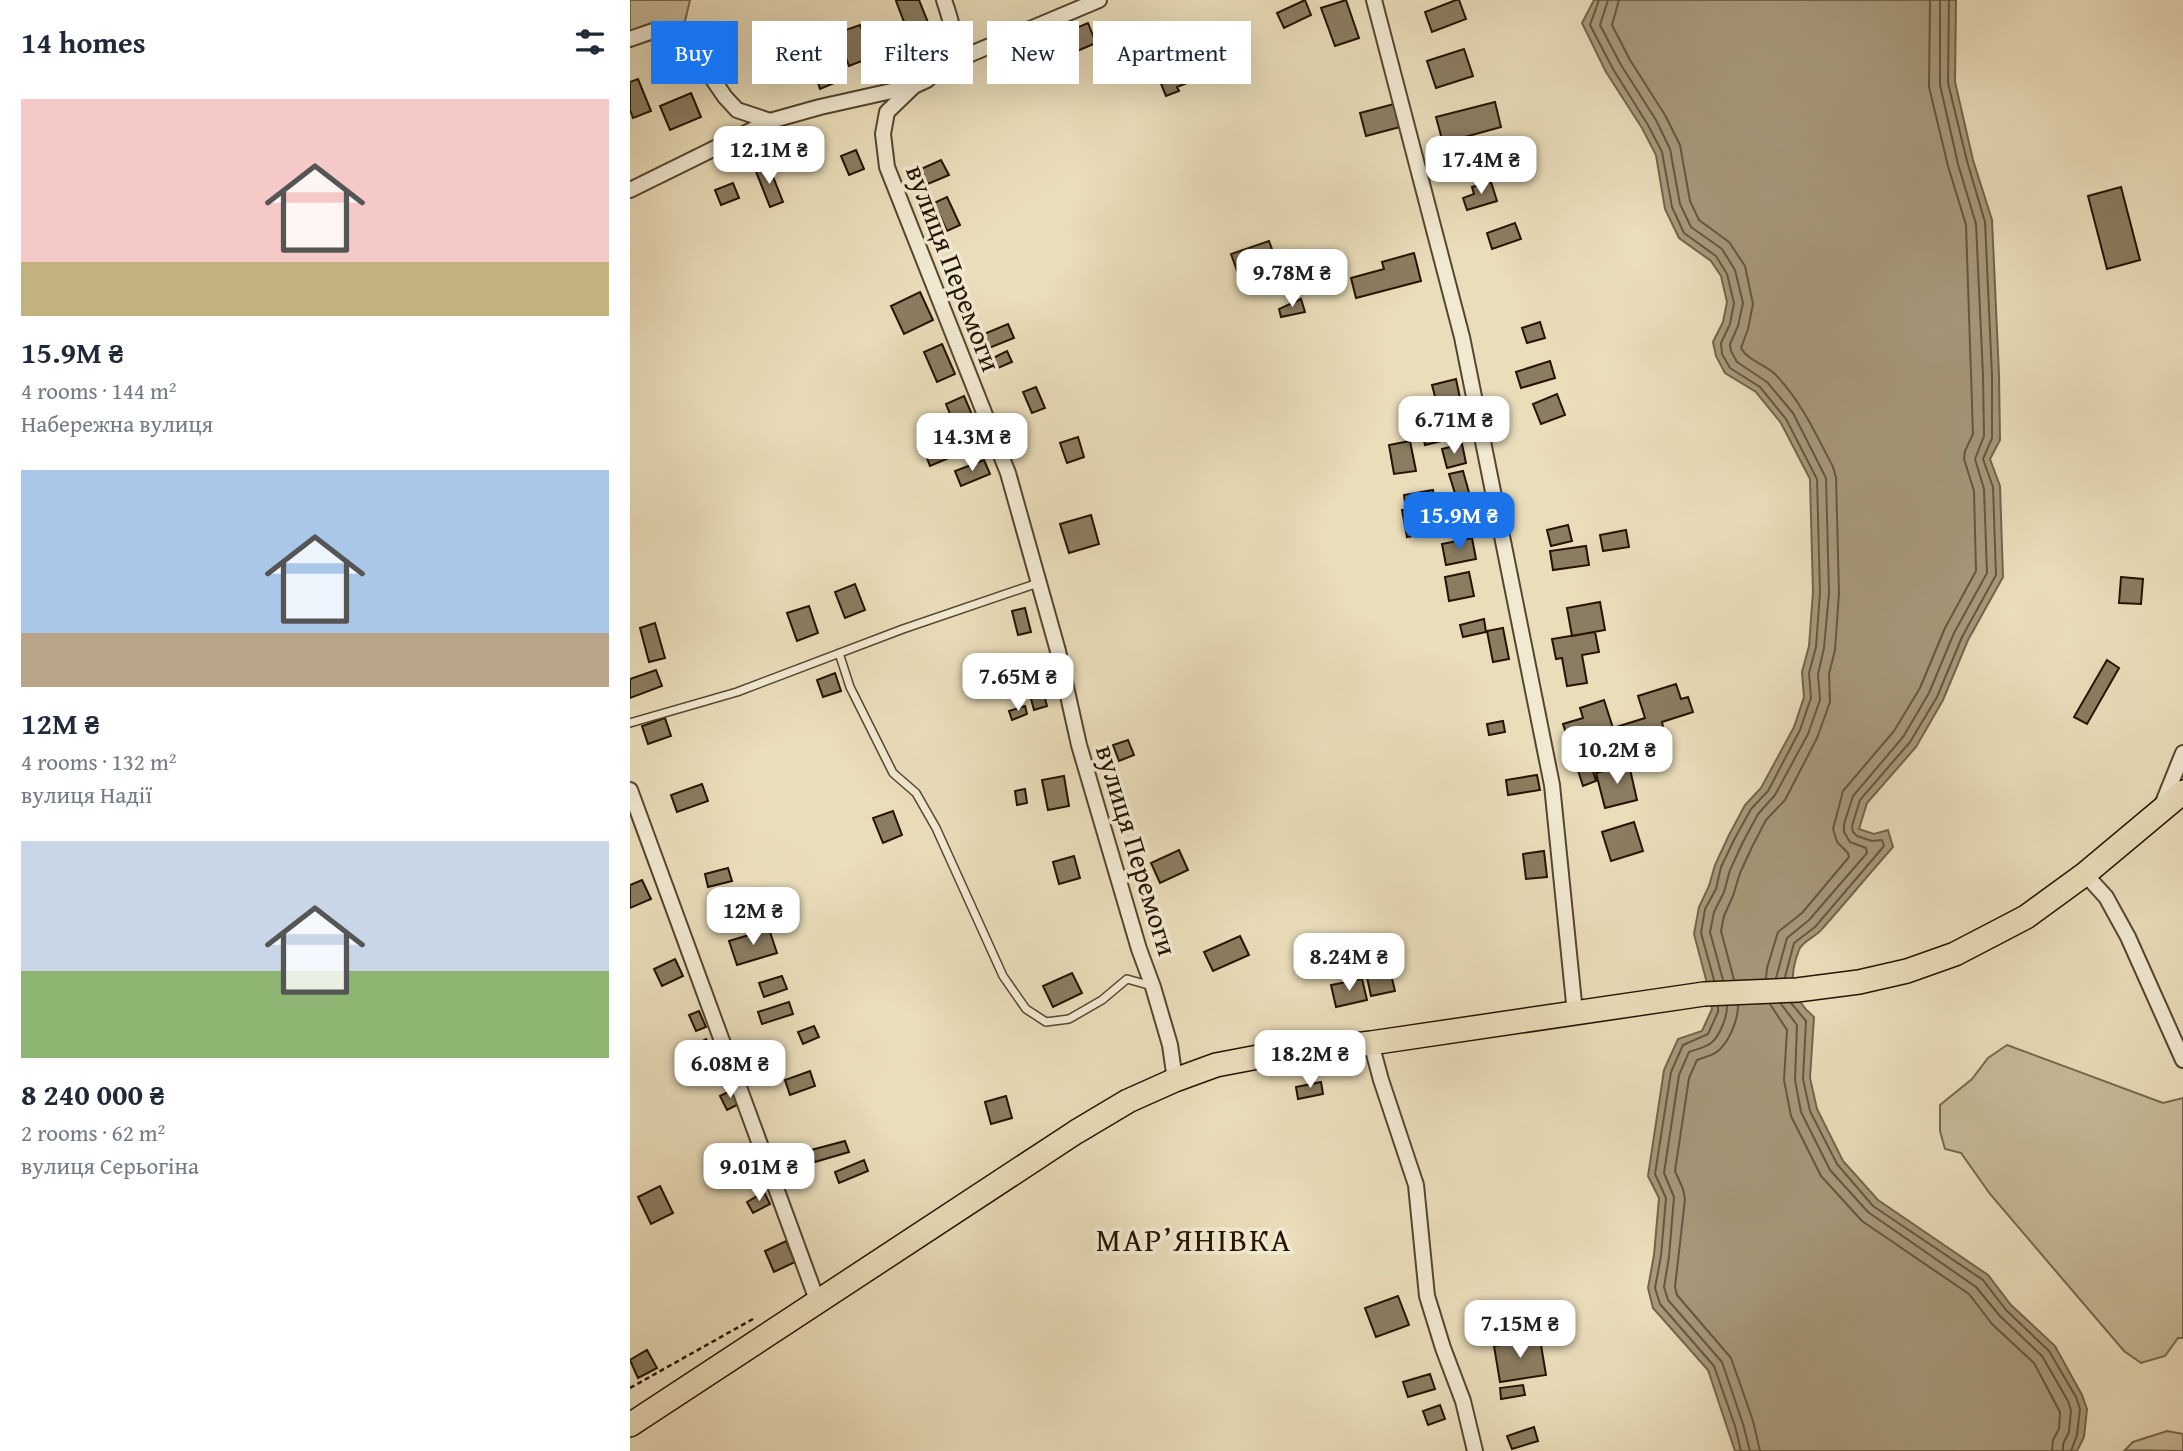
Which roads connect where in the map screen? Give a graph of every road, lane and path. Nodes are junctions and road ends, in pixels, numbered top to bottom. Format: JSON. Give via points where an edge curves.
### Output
{"nodes":[{"id":1,"x":944,"y":0,"type":"edge"},
{"id":2,"x":1099,"y":0,"type":"edge"},
{"id":3,"x":1374,"y":0,"type":"edge"},
{"id":4,"x":950,"y":21,"type":"edge"},
{"id":5,"x":630,"y":38,"type":"edge"},
{"id":6,"x":973,"y":53,"type":"edge"},
{"id":7,"x":918,"y":84,"type":"edge"},
{"id":8,"x":914,"y":86,"type":"junction"},
{"id":9,"x":771,"y":121,"type":"junction"},
{"id":10,"x":630,"y":190,"type":"edge"},
{"id":11,"x":1038,"y":583,"type":"junction"},
{"id":12,"x":838,"y":653,"type":"junction"},
{"id":13,"x":630,"y":723,"type":"edge"},
{"id":14,"x":2183,"y":753,"type":"edge"},
{"id":15,"x":630,"y":790,"type":"edge"},
{"id":16,"x":2183,"y":792,"type":"edge"},
{"id":17,"x":2158,"y":813,"type":"junction"},
{"id":18,"x":2085,"y":874,"type":"junction"},
{"id":19,"x":1153,"y":987,"type":"junction"},
{"id":20,"x":1575,"y":1013,"type":"junction"},
{"id":21,"x":1371,"y":1043,"type":"junction"},
{"id":22,"x":2183,"y":1059,"type":"edge"},
{"id":23,"x":1175,"y":1080,"type":"junction"},
{"id":24,"x":817,"y":1300,"type":"junction"},
{"id":25,"x":763,"y":1314,"type":"dead end"},
{"id":26,"x":630,"y":1388,"type":"edge"},
{"id":27,"x":630,"y":1425,"type":"edge"},
{"id":28,"x":1475,"y":1451,"type":"edge"}],
"edges":[{"from":1,"to":4,"type":"street"},
{"from":2,"to":6,"type":"street"},
{"from":3,"to":20,"type":"street","via":[[1462,337],[1549,771]]},
{"from":5,"to":9,"type":"street","via":[[653,31],[684,42],[737,110]]},
{"from":7,"to":8,"type":"street"},
{"from":8,"to":9,"type":"street"},
{"from":8,"to":11,"type":"street","name":"вулиця Перемоги","via":[[887,112],[883,134],[887,167],[1008,473]]},
{"from":9,"to":10,"type":"street"},
{"from":11,"to":12,"type":"lane"},
{"from":11,"to":19,"type":"street","name":"вулиця Перемоги","via":[[1079,745]]},
{"from":12,"to":13,"type":"lane","via":[[737,692]]},
{"from":12,"to":19,"type":"lane","via":[[892,773],[916,793],[936,828],[1003,976],[1026,1009],[1046,1022],[1069,1019],[1127,979]]},
{"from":14,"to":17,"type":"street"},
{"from":15,"to":24,"type":"street"},
{"from":16,"to":17,"type":"main road"},
{"from":17,"to":18,"type":"main road"},
{"from":18,"to":20,"type":"main road","via":[[2026,917],[1955,954],[1907,971],[1797,990],[1704,994]]},
{"from":18,"to":22,"type":"street","via":[[2106,897],[2128,937]]},
{"from":19,"to":23,"type":"street","name":"вулиця Перемоги"},
{"from":20,"to":21,"type":"main road"},
{"from":21,"to":23,"type":"main road","via":[[1216,1065]]},
{"from":21,"to":28,"type":"street","via":[[1416,1185],[1427,1296]]},
{"from":23,"to":24,"type":"main road","via":[[1076,1132]]},
{"from":24,"to":27,"type":"main road"},
{"from":25,"to":26,"type":"path"}]}
